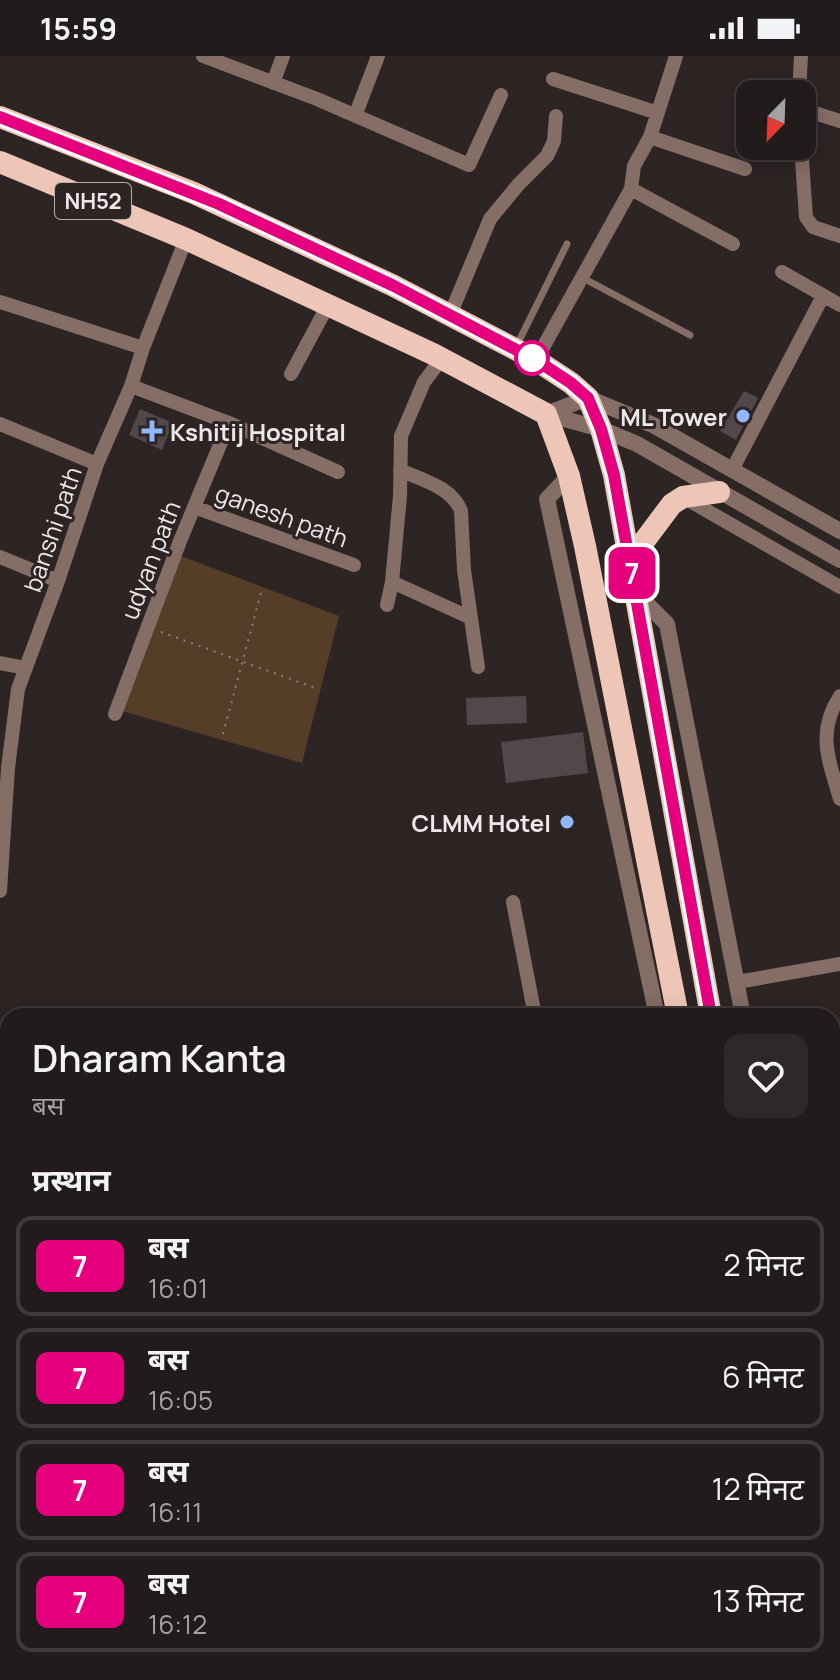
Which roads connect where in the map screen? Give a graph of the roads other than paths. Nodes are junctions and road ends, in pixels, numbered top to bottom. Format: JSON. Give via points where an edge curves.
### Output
{"nodes":[{"id":1,"x":203,"y":56,"type":"edge"},
{"id":2,"x":283,"y":56,"type":"edge"},
{"id":3,"x":378,"y":56,"type":"edge"},
{"id":4,"x":676,"y":56,"type":"edge"},
{"id":5,"x":801,"y":56,"type":"edge"},
{"id":6,"x":553,"y":79,"type":"dead end"},
{"id":7,"x":800,"y":80,"type":"edge"},
{"id":8,"x":273,"y":83,"type":"junction"},
{"id":9,"x":501,"y":95,"type":"dead end"},
{"id":10,"x":658,"y":113,"type":"junction"},
{"id":11,"x":816,"y":113,"type":"edge"},
{"id":12,"x":355,"y":116,"type":"junction"},
{"id":13,"x":556,"y":116,"type":"dead end"},
{"id":14,"x":0,"y":117,"type":"edge"},
{"id":15,"x":840,"y":121,"type":"edge"},
{"id":16,"x":650,"y":137,"type":"junction"},
{"id":17,"x":802,"y":160,"type":"edge"},
{"id":18,"x":0,"y":162,"type":"edge"},
{"id":19,"x":745,"y":169,"type":"dead end"},
{"id":20,"x":631,"y":189,"type":"junction"},
{"id":21,"x":840,"y":236,"type":"edge"},
{"id":22,"x":186,"y":239,"type":"junction"},
{"id":23,"x":567,"y":244,"type":"dead end"},
{"id":24,"x":733,"y":244,"type":"dead end"},
{"id":25,"x":782,"y":272,"type":"dead end"},
{"id":26,"x":582,"y":277,"type":"junction"},
{"id":27,"x":823,"y":296,"type":"junction"},
{"id":28,"x":0,"y":302,"type":"edge"},
{"id":29,"x":328,"y":305,"type":"junction"},
{"id":30,"x":840,"y":305,"type":"edge"},
{"id":31,"x":450,"y":315,"type":"junction"},
{"id":32,"x":690,"y":335,"type":"dead end"},
{"id":33,"x":143,"y":348,"type":"junction"},
{"id":34,"x":515,"y":349,"type":"junction"},
{"id":35,"x":442,"y":358,"type":"junction"},
{"id":36,"x":536,"y":360,"type":"junction"},
{"id":37,"x":291,"y":374,"type":"dead end"},
{"id":38,"x":131,"y":386,"type":"junction"},
{"id":39,"x":588,"y":398,"type":"junction"},
{"id":40,"x":546,"y":414,"type":"junction"},
{"id":41,"x":229,"y":423,"type":"junction"},
{"id":42,"x":0,"y":424,"type":"edge"},
{"id":43,"x":601,"y":429,"type":"junction"},
{"id":44,"x":97,"y":464,"type":"junction"},
{"id":45,"x":400,"y":470,"type":"junction"},
{"id":46,"x":732,"y":470,"type":"junction"},
{"id":47,"x":338,"y":472,"type":"dead end"},
{"id":48,"x":569,"y":476,"type":"junction"},
{"id":49,"x":719,"y":492,"type":"junction"},
{"id":50,"x":683,"y":497,"type":"junction"},
{"id":51,"x":194,"y":507,"type":"junction"},
{"id":52,"x":838,"y":526,"type":"edge"},
{"id":53,"x":0,"y":557,"type":"edge"},
{"id":54,"x":630,"y":560,"type":"junction"},
{"id":55,"x":840,"y":560,"type":"edge"},
{"id":56,"x":354,"y":565,"type":"dead end"},
{"id":57,"x":58,"y":581,"type":"junction"},
{"id":58,"x":392,"y":582,"type":"junction"},
{"id":59,"x":840,"y":587,"type":"edge"},
{"id":60,"x":636,"y":593,"type":"junction"},
{"id":61,"x":387,"y":605,"type":"dead end"},
{"id":62,"x":471,"y":618,"type":"junction"},
{"id":63,"x":0,"y":663,"type":"edge"},
{"id":64,"x":478,"y":667,"type":"dead end"},
{"id":65,"x":26,"y":668,"type":"junction"},
{"id":66,"x":840,"y":696,"type":"edge"},
{"id":67,"x":115,"y":714,"type":"dead end"},
{"id":68,"x":833,"y":753,"type":"edge"},
{"id":69,"x":840,"y":799,"type":"edge"},
{"id":70,"x":0,"y":891,"type":"edge"},
{"id":71,"x":513,"y":902,"type":"dead end"},
{"id":72,"x":840,"y":964,"type":"edge"},
{"id":73,"x":737,"y":982,"type":"junction"},
{"id":74,"x":533,"y":1008,"type":"edge"},
{"id":75,"x":655,"y":1008,"type":"edge"},
{"id":76,"x":677,"y":1008,"type":"edge"},
{"id":77,"x":710,"y":1008,"type":"edge"},
{"id":78,"x":742,"y":1008,"type":"edge"}],
"edges":[{"from":1,"to":8,"type":"street"},
{"from":2,"to":8,"type":"street"},
{"from":3,"to":12,"type":"street"},
{"from":4,"to":10,"type":"street"},
{"from":5,"to":7,"type":"street"},
{"from":6,"to":10,"type":"street"},
{"from":8,"to":12,"type":"street"},
{"from":9,"to":12,"type":"street","via":[[469,165]]},
{"from":10,"to":16,"type":"street"},
{"from":11,"to":15,"type":"street"},
{"from":13,"to":31,"type":"street","via":[[547,156],[490,219]]},
{"from":14,"to":31,"type":"highway","number":"NH52","via":[[194,193]]},
{"from":16,"to":19,"type":"street"},
{"from":16,"to":20,"type":"street","via":[[634,166]]},
{"from":17,"to":21,"type":"street","via":[[806,217],[813,227]]},
{"from":18,"to":22,"type":"highway","number":"NH52"},
{"from":20,"to":24,"type":"street"},
{"from":20,"to":26,"type":"street"},
{"from":22,"to":29,"type":"highway","number":"NH52"},
{"from":22,"to":33,"type":"street","name":"banshi path"},
{"from":23,"to":34,"type":"lane"},
{"from":25,"to":27,"type":"street"},
{"from":26,"to":32,"type":"lane"},
{"from":26,"to":36,"type":"street"},
{"from":27,"to":30,"type":"street"},
{"from":27,"to":46,"type":"street"},
{"from":28,"to":33,"type":"street"},
{"from":29,"to":35,"type":"highway","number":"NH52"},
{"from":29,"to":37,"type":"street"},
{"from":31,"to":34,"type":"highway","number":"NH52"},
{"from":33,"to":38,"type":"street","name":"banshi path"},
{"from":34,"to":36,"type":"highway","number":"NH52"},
{"from":35,"to":40,"type":"highway","number":"NH52"},
{"from":35,"to":45,"type":"street","via":[[424,382],[401,436]]},
{"from":36,"to":39,"type":"highway","number":"NH52"},
{"from":38,"to":41,"type":"street"},
{"from":38,"to":44,"type":"street","name":"banshi path"},
{"from":39,"to":40,"type":"street"},
{"from":39,"to":43,"type":"highway","number":"NH52"},
{"from":39,"to":46,"type":"street","via":[[653,425]]},
{"from":40,"to":43,"type":"street"},
{"from":40,"to":48,"type":"highway"},
{"from":41,"to":47,"type":"street"},
{"from":41,"to":51,"type":"street","name":"udyan path"},
{"from":42,"to":44,"type":"street"},
{"from":43,"to":49,"type":"street"},
{"from":43,"to":54,"type":"highway","number":"NH52"},
{"from":44,"to":57,"type":"street","name":"banshi path"},
{"from":45,"to":58,"type":"street"},
{"from":45,"to":62,"type":"street","via":[[448,492],[458,503]]},
{"from":46,"to":52,"type":"street"},
{"from":48,"to":75,"type":"street","via":[[547,499]]},
{"from":48,"to":76,"type":"highway"},
{"from":49,"to":50,"type":"highway"},
{"from":49,"to":55,"type":"street"},
{"from":50,"to":54,"type":"highway"},
{"from":50,"to":59,"type":"street"},
{"from":51,"to":56,"type":"street","name":"ganesh path"},
{"from":51,"to":67,"type":"street","name":"udyan path"},
{"from":53,"to":57,"type":"street"},
{"from":54,"to":60,"type":"highway","number":"NH52"},
{"from":57,"to":65,"type":"street","name":"banshi path"},
{"from":58,"to":61,"type":"street"},
{"from":58,"to":62,"type":"street"},
{"from":60,"to":73,"type":"street","via":[[667,624]]},
{"from":60,"to":77,"type":"highway","number":"NH52"},
{"from":62,"to":64,"type":"street"},
{"from":63,"to":65,"type":"street"},
{"from":65,"to":70,"type":"street","name":"banshi path","via":[[18,689],[8,768]]},
{"from":66,"to":68,"type":"street","via":[[828,715]]},
{"from":68,"to":69,"type":"street"},
{"from":71,"to":74,"type":"street"},
{"from":72,"to":73,"type":"street"},
{"from":73,"to":78,"type":"street"}]}
